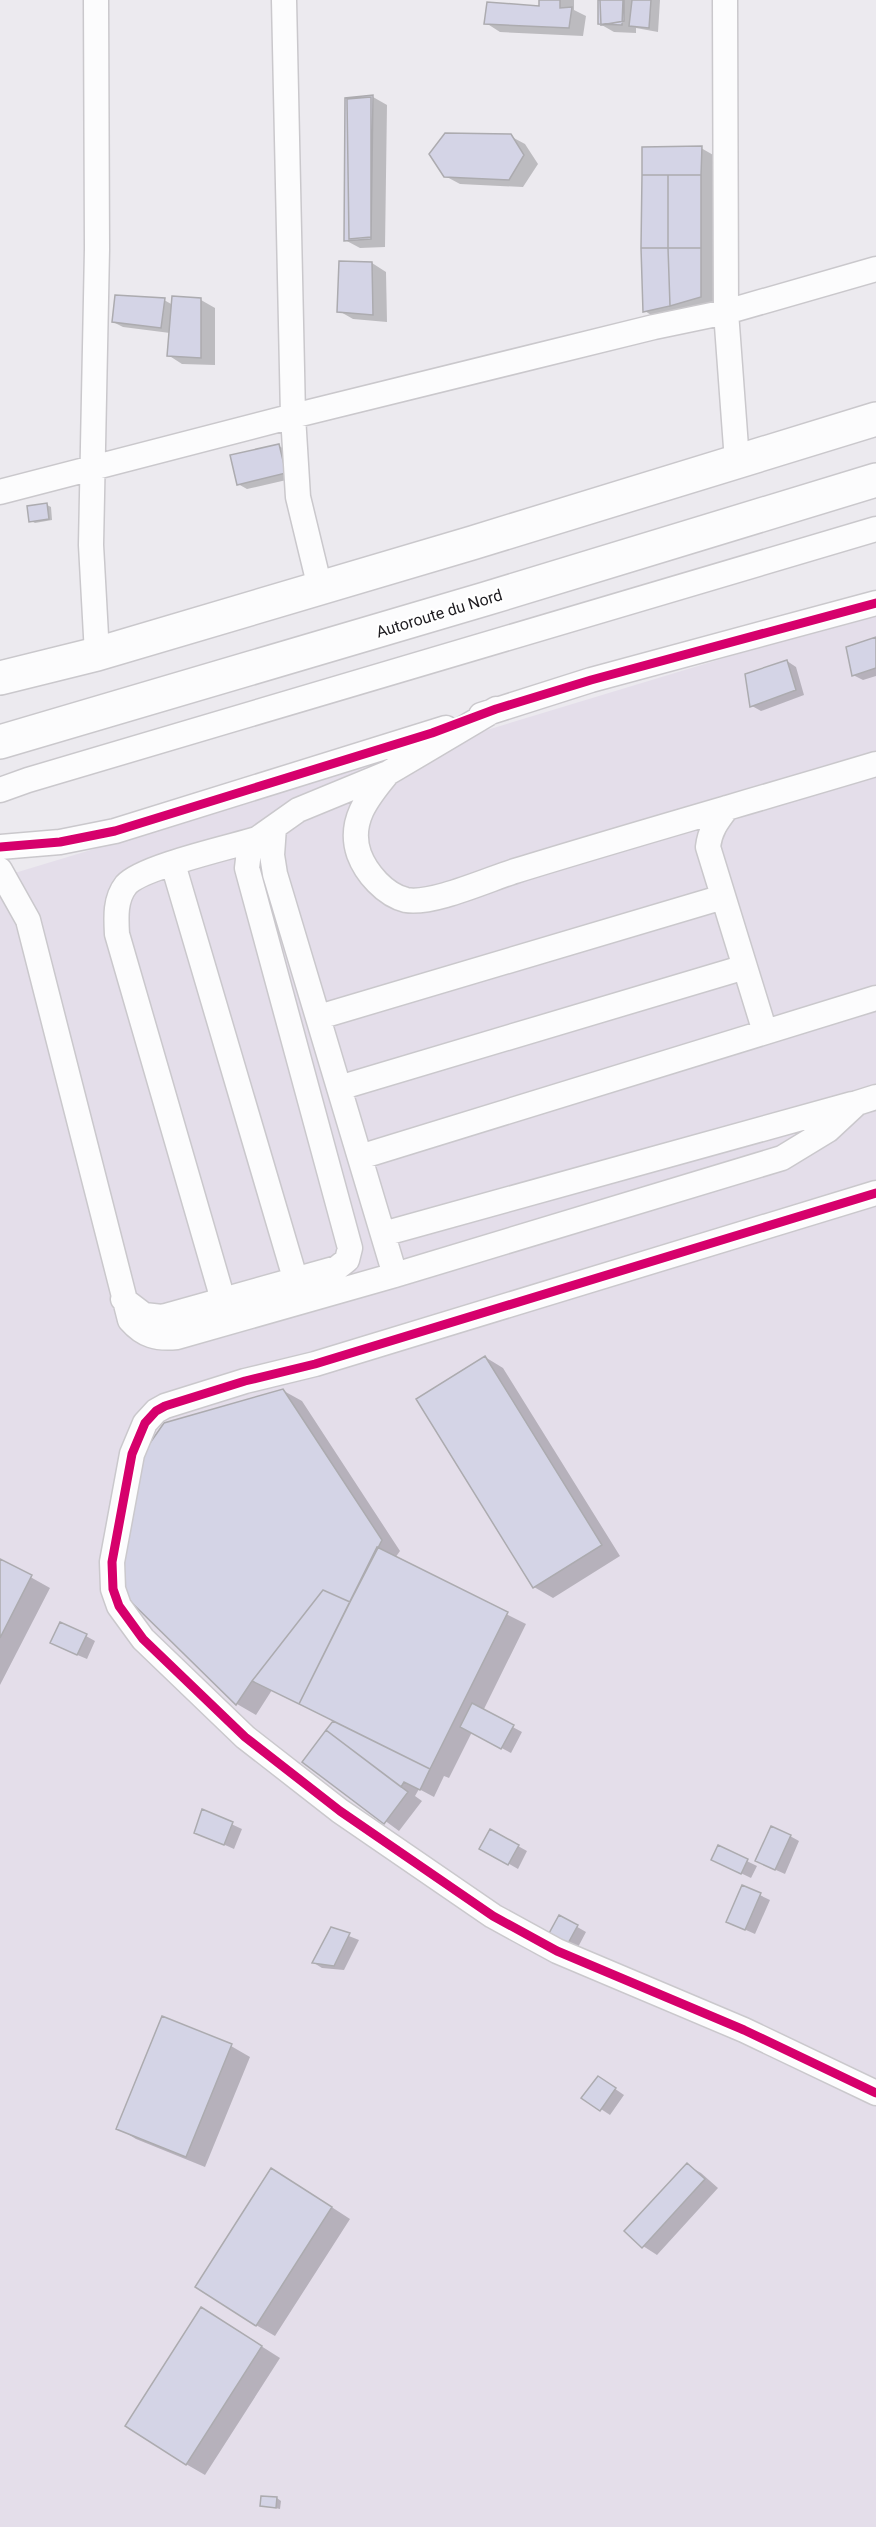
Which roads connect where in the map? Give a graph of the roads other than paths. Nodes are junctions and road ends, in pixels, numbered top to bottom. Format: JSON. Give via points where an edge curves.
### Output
{"nodes":[{"id":1,"x":96,"y":0,"type":"edge"},
{"id":2,"x":284,"y":0,"type":"edge"},
{"id":3,"x":725,"y":0,"type":"edge"},
{"id":4,"x":876,"y":269,"type":"edge"},
{"id":5,"x":726,"y":312,"type":"junction"},
{"id":6,"x":293,"y":416,"type":"junction"},
{"id":7,"x":876,"y":419,"type":"edge"},
{"id":8,"x":737,"y":461,"type":"junction"},
{"id":9,"x":91,"y":467,"type":"junction"},
{"id":10,"x":876,"y":480,"type":"edge"},
{"id":11,"x":0,"y":492,"type":"edge"},
{"id":12,"x":876,"y":529,"type":"edge"},
{"id":13,"x":320,"y":588,"type":"junction"},
{"id":14,"x":876,"y":603,"type":"edge"},
{"id":15,"x":97,"y":654,"type":"junction"},
{"id":16,"x":0,"y":678,"type":"edge"},
{"id":17,"x":496,"y":709,"type":"junction"},
{"id":18,"x":0,"y":742,"type":"edge"},
{"id":19,"x":876,"y":764,"type":"edge"},
{"id":20,"x":388,"y":773,"type":"junction"},
{"id":21,"x":0,"y":790,"type":"edge"},
{"id":22,"x":727,"y":808,"type":"junction"},
{"id":23,"x":265,"y":833,"type":"junction"},
{"id":24,"x":0,"y":847,"type":"edge"},
{"id":25,"x":173,"y":864,"type":"junction"},
{"id":26,"x":0,"y":870,"type":"edge"},
{"id":27,"x":723,"y":897,"type":"junction"},
{"id":28,"x":745,"y":967,"type":"junction"},
{"id":29,"x":876,"y":998,"type":"edge"},
{"id":30,"x":319,"y":1017,"type":"junction"},
{"id":31,"x":765,"y":1032,"type":"junction"},
{"id":32,"x":339,"y":1088,"type":"junction"},
{"id":33,"x":866,"y":1100,"type":"edge"},
{"id":34,"x":360,"y":1157,"type":"junction"},
{"id":35,"x":876,"y":1193,"type":"edge"},
{"id":36,"x":383,"y":1234,"type":"junction"},
{"id":37,"x":395,"y":1275,"type":"junction"},
{"id":38,"x":295,"y":1278,"type":"junction"},
{"id":39,"x":123,"y":1299,"type":"junction"},
{"id":40,"x":223,"y":1300,"type":"junction"},
{"id":41,"x":876,"y":2093,"type":"edge"}],
"edges":[{"from":1,"to":9,"type":"street","via":[[97,249]]},
{"from":2,"to":6,"type":"street"},
{"from":3,"to":5,"type":"street"},
{"from":4,"to":5,"type":"street"},
{"from":5,"to":6,"type":"street"},
{"from":5,"to":8,"type":"street"},
{"from":6,"to":9,"type":"street"},
{"from":6,"to":13,"type":"street","via":[[298,496]]},
{"from":7,"to":8,"type":"highway"},
{"from":8,"to":13,"type":"highway"},
{"from":9,"to":11,"type":"street"},
{"from":9,"to":15,"type":"street","via":[[90,545]]},
{"from":10,"to":18,"type":"highway","name":"Autoroute du Nord"},
{"from":12,"to":21,"type":"street"},
{"from":13,"to":15,"type":"highway"},
{"from":14,"to":17,"type":"street"},
{"from":15,"to":16,"type":"highway"},
{"from":17,"to":20,"type":"street"},
{"from":17,"to":24,"type":"street","via":[[432,733],[115,831],[60,842]]},
{"from":19,"to":22,"type":"street"},
{"from":20,"to":22,"type":"street","via":[[359,813],[354,839],[364,869],[383,888],[406,900],[432,898]]},
{"from":20,"to":23,"type":"street","via":[[298,810]]},
{"from":22,"to":27,"type":"street","via":[[709,834],[708,847]]},
{"from":23,"to":25,"type":"street"},
{"from":23,"to":30,"type":"street"},
{"from":23,"to":38,"type":"street","via":[[249,851],[248,868],[350,1248],[347,1260],[337,1268]]},
{"from":25,"to":38,"type":"street"},
{"from":25,"to":40,"type":"street","via":[[147,872],[127,884],[119,897],[117,934]]},
{"from":26,"to":39,"type":"street","via":[[28,920]]},
{"from":27,"to":28,"type":"street"},
{"from":27,"to":30,"type":"street"},
{"from":28,"to":31,"type":"street"},
{"from":28,"to":32,"type":"street"},
{"from":29,"to":31,"type":"street"},
{"from":30,"to":32,"type":"street"},
{"from":31,"to":34,"type":"street"},
{"from":32,"to":34,"type":"street"},
{"from":33,"to":36,"type":"street"},
{"from":33,"to":37,"type":"street","via":[[828,1130],[782,1158]]},
{"from":34,"to":36,"type":"street"},
{"from":35,"to":41,"type":"street","via":[[165,1406],[150,1416],[136,1441],[112,1562],[113,1589],[119,1606],[143,1639],[245,1737],[340,1811],[525,1935],[744,2030]]},
{"from":36,"to":37,"type":"street"},
{"from":37,"to":39,"type":"street","via":[[177,1337],[157,1339],[130,1320]]},
{"from":38,"to":40,"type":"street"},
{"from":39,"to":40,"type":"street","via":[[144,1315],[162,1317]]}]}
